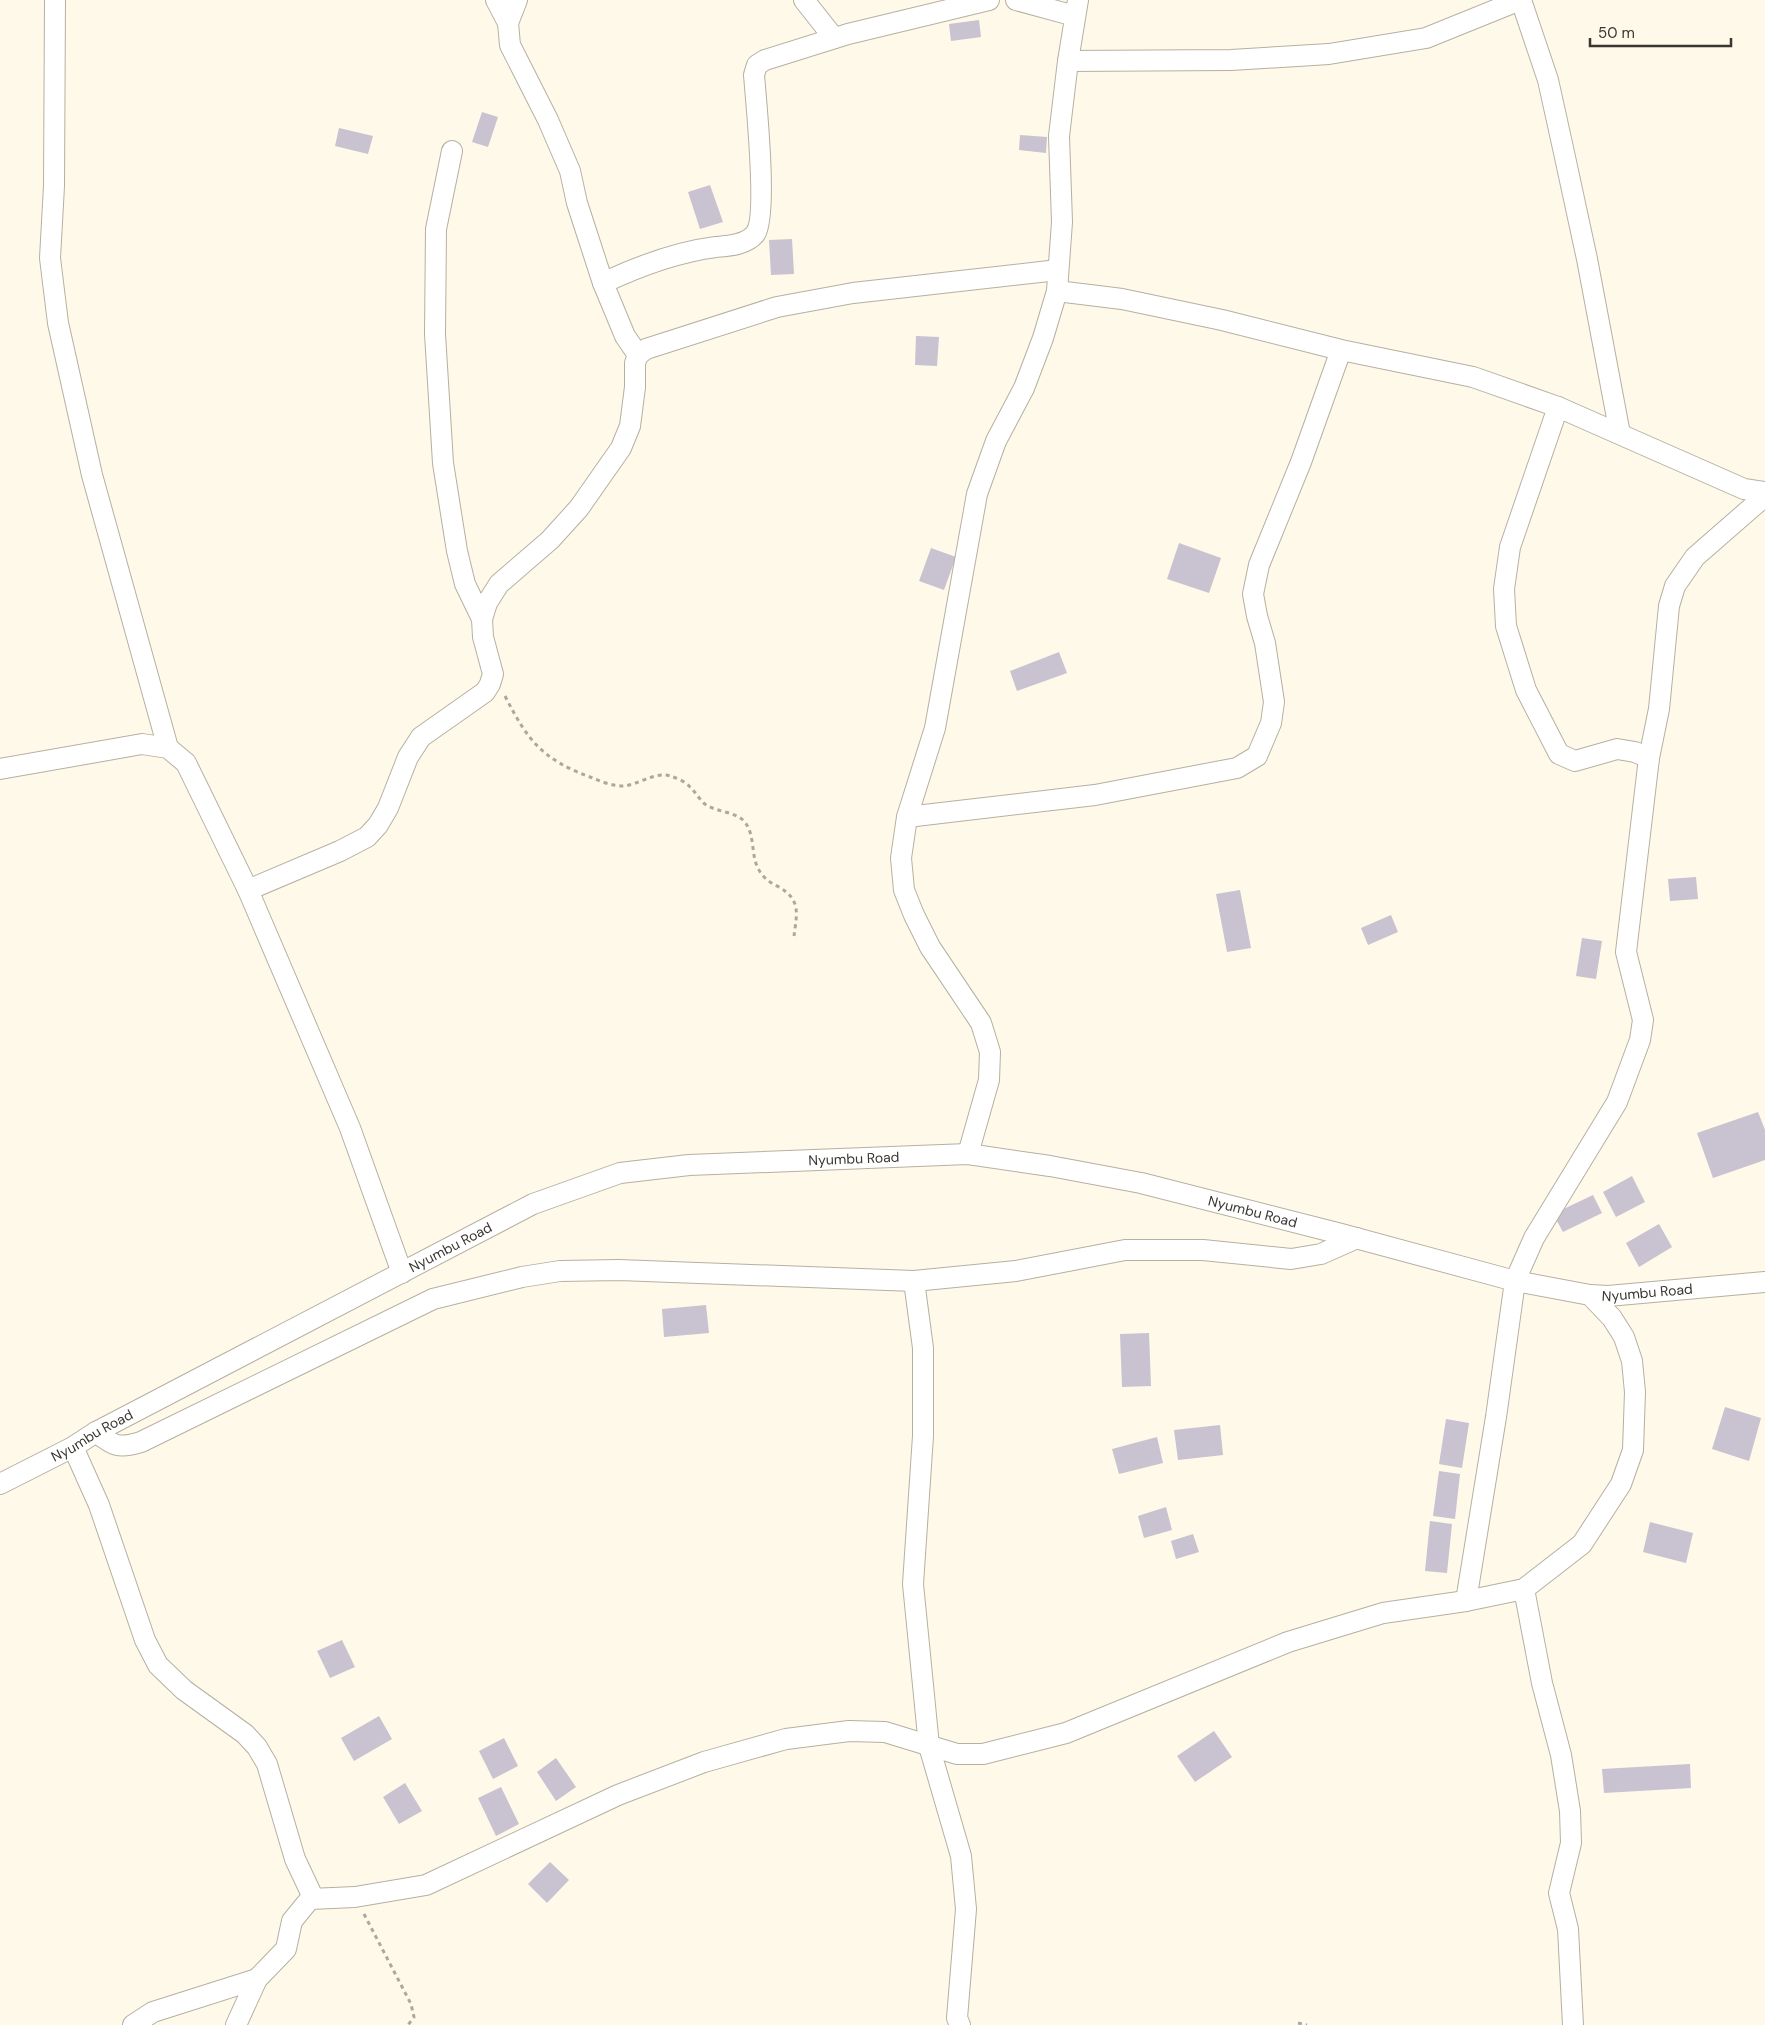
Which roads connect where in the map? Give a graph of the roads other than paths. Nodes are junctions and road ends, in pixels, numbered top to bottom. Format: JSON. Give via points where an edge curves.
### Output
{"nodes":[{"id":1,"x":55,"y":0,"type":"edge"},
{"id":2,"x":496,"y":0,"type":"edge"},
{"id":3,"x":517,"y":0,"type":"edge"},
{"id":4,"x":804,"y":0,"type":"edge"},
{"id":5,"x":989,"y":0,"type":"edge"},
{"id":6,"x":1016,"y":0,"type":"edge"},
{"id":7,"x":1512,"y":2,"type":"edge"},
{"id":8,"x":1076,"y":8,"type":"edge"},
{"id":9,"x":508,"y":23,"type":"junction"},
{"id":10,"x":834,"y":38,"type":"junction"},
{"id":11,"x":1068,"y":61,"type":"junction"},
{"id":12,"x":452,"y":151,"type":"dead end"},
{"id":13,"x":1058,"y":270,"type":"junction"},
{"id":14,"x":603,"y":283,"type":"junction"},
{"id":15,"x":1057,"y":291,"type":"junction"},
{"id":16,"x":1341,"y":350,"type":"junction"},
{"id":17,"x":638,"y":355,"type":"junction"},
{"id":18,"x":1558,"y":407,"type":"junction"},
{"id":19,"x":1620,"y":434,"type":"junction"},
{"id":20,"x":1765,"y":492,"type":"edge"},
{"id":21,"x":1765,"y":496,"type":"edge"},
{"id":22,"x":482,"y":619,"type":"junction"},
{"id":23,"x":168,"y":748,"type":"junction"},
{"id":24,"x":1649,"y":758,"type":"junction"},
{"id":25,"x":0,"y":769,"type":"edge"},
{"id":26,"x":907,"y":816,"type":"junction"},
{"id":27,"x":248,"y":890,"type":"junction"},
{"id":28,"x":968,"y":1154,"type":"junction"},
{"id":29,"x":1357,"y":1238,"type":"junction"},
{"id":30,"x":402,"y":1273,"type":"junction"},
{"id":31,"x":914,"y":1281,"type":"junction"},
{"id":32,"x":1515,"y":1281,"type":"junction"},
{"id":33,"x":1765,"y":1282,"type":"edge"},
{"id":34,"x":1590,"y":1295,"type":"junction"},
{"id":35,"x":96,"y":1432,"type":"junction"},
{"id":36,"x":73,"y":1447,"type":"junction"},
{"id":37,"x":0,"y":1484,"type":"edge"},
{"id":38,"x":1524,"y":1589,"type":"junction"},
{"id":39,"x":1466,"y":1601,"type":"junction"},
{"id":40,"x":929,"y":1746,"type":"junction"},
{"id":41,"x":310,"y":1899,"type":"junction"},
{"id":42,"x":257,"y":1979,"type":"junction"},
{"id":43,"x":133,"y":2025,"type":"edge"},
{"id":44,"x":236,"y":2025,"type":"edge"},
{"id":45,"x":960,"y":2025,"type":"edge"},
{"id":46,"x":1572,"y":2025,"type":"edge"}],
"edges":[{"from":1,"to":23,"type":"street","via":[[54,186],[50,258],[58,322],[92,475]]},
{"from":2,"to":9,"type":"street"},
{"from":3,"to":9,"type":"street"},
{"from":4,"to":10,"type":"street"},
{"from":5,"to":10,"type":"street"},
{"from":6,"to":8,"type":"street"},
{"from":7,"to":11,"type":"street","via":[[1426,38],[1329,54],[1231,60]]},
{"from":7,"to":19,"type":"street","via":[[1548,80],[1587,259]]},
{"from":8,"to":11,"type":"street"},
{"from":9,"to":14,"type":"street","via":[[510,45],[570,171]]},
{"from":10,"to":14,"type":"street","via":[[765,60],[757,66],[754,74],[761,164],[760,221],[756,234],[735,245],[660,259]]},
{"from":11,"to":13,"type":"street","via":[[1059,136],[1062,222]]},
{"from":12,"to":22,"type":"street","via":[[436,229],[436,334],[443,463],[456,551],[465,584]]},
{"from":13,"to":15,"type":"street"},
{"from":13,"to":17,"type":"street","via":[[853,293],[777,307],[646,349]]},
{"from":14,"to":17,"type":"street","via":[[625,336]]},
{"from":15,"to":16,"type":"street","via":[[1122,299],[1204,316]]},
{"from":15,"to":26,"type":"street","via":[[1024,388],[996,441],[978,494],[935,728]]},
{"from":16,"to":18,"type":"street","via":[[1473,377]]},
{"from":16,"to":26,"type":"street","via":[[1301,462],[1259,565],[1253,594],[1274,702],[1271,723],[1257,756],[1238,768],[1096,795]]},
{"from":17,"to":22,"type":"street","via":[[630,426],[621,448],[579,508],[550,540],[500,584],[487,603]]},
{"from":18,"to":19,"type":"street"},
{"from":18,"to":24,"type":"street","via":[[1510,547],[1504,589],[1506,626],[1526,690],[1559,754],[1575,761],[1617,749]]},
{"from":19,"to":20,"type":"street","via":[[1744,490]]},
{"from":21,"to":24,"type":"street","via":[[1695,557],[1675,586],[1669,606],[1659,709]]},
{"from":22,"to":27,"type":"street","via":[[483,637],[493,674],[490,684],[485,692],[422,737],[408,757],[378,825],[367,837],[340,851]]},
{"from":23,"to":25,"type":"street","via":[[142,744]]},
{"from":23,"to":27,"type":"street","via":[[186,764]]},
{"from":24,"to":32,"type":"street","via":[[1626,952],[1643,1020],[1640,1040],[1617,1102],[1534,1238]]},
{"from":26,"to":28,"type":"street","via":[[901,858],[904,890],[930,947],[981,1024],[990,1052],[989,1080]]},
{"from":27,"to":30,"type":"street","via":[[350,1128]]},
{"from":28,"to":29,"type":"street","name":"Nyumbu Road","via":[[1140,1183]]},
{"from":28,"to":30,"type":"street","name":"Nyumbu Road","via":[[689,1165],[620,1173],[533,1204]]},
{"from":29,"to":31,"type":"street","via":[[1321,1254],[1291,1259],[1203,1250],[1125,1250],[1016,1271]]},
{"from":29,"to":32,"type":"street","name":"Nyumbu Road"},
{"from":30,"to":35,"type":"street","name":"Nyumbu Road"},
{"from":31,"to":35,"type":"street","via":[[619,1270],[560,1271],[522,1277],[433,1298],[140,1442],[126,1446],[112,1444]]},
{"from":31,"to":40,"type":"street","via":[[923,1348],[924,1436],[913,1584]]},
{"from":32,"to":34,"type":"street","name":"Nyumbu Road"},
{"from":32,"to":39,"type":"street"},
{"from":33,"to":34,"type":"street","name":"Nyumbu Road"},
{"from":34,"to":38,"type":"street","via":[[1612,1318],[1624,1337],[1632,1361],[1636,1392],[1633,1450],[1621,1484],[1582,1544]]},
{"from":35,"to":36,"type":"street","name":"Nyumbu Road"},
{"from":36,"to":37,"type":"street","name":"Nyumbu Road"},
{"from":36,"to":41,"type":"street","via":[[99,1505],[145,1640],[158,1665],[184,1690],[246,1734],[257,1747],[267,1764],[295,1859],[311,1893]]},
{"from":38,"to":39,"type":"street"},
{"from":38,"to":46,"type":"street","via":[[1542,1683],[1561,1755],[1570,1811],[1571,1844],[1559,1893],[1568,1929]]},
{"from":39,"to":40,"type":"street","via":[[1383,1612],[1288,1642],[1066,1733],[983,1754],[957,1754]]},
{"from":40,"to":41,"type":"street","via":[[885,1732],[849,1731],[786,1739],[704,1762],[618,1795],[426,1885],[355,1897]]},
{"from":40,"to":45,"type":"street","via":[[961,1856],[966,1909],[957,2018]]},
{"from":41,"to":42,"type":"street","via":[[292,1921],[286,1949]]},
{"from":42,"to":43,"type":"street","via":[[153,2012]]},
{"from":42,"to":44,"type":"street"}]}
